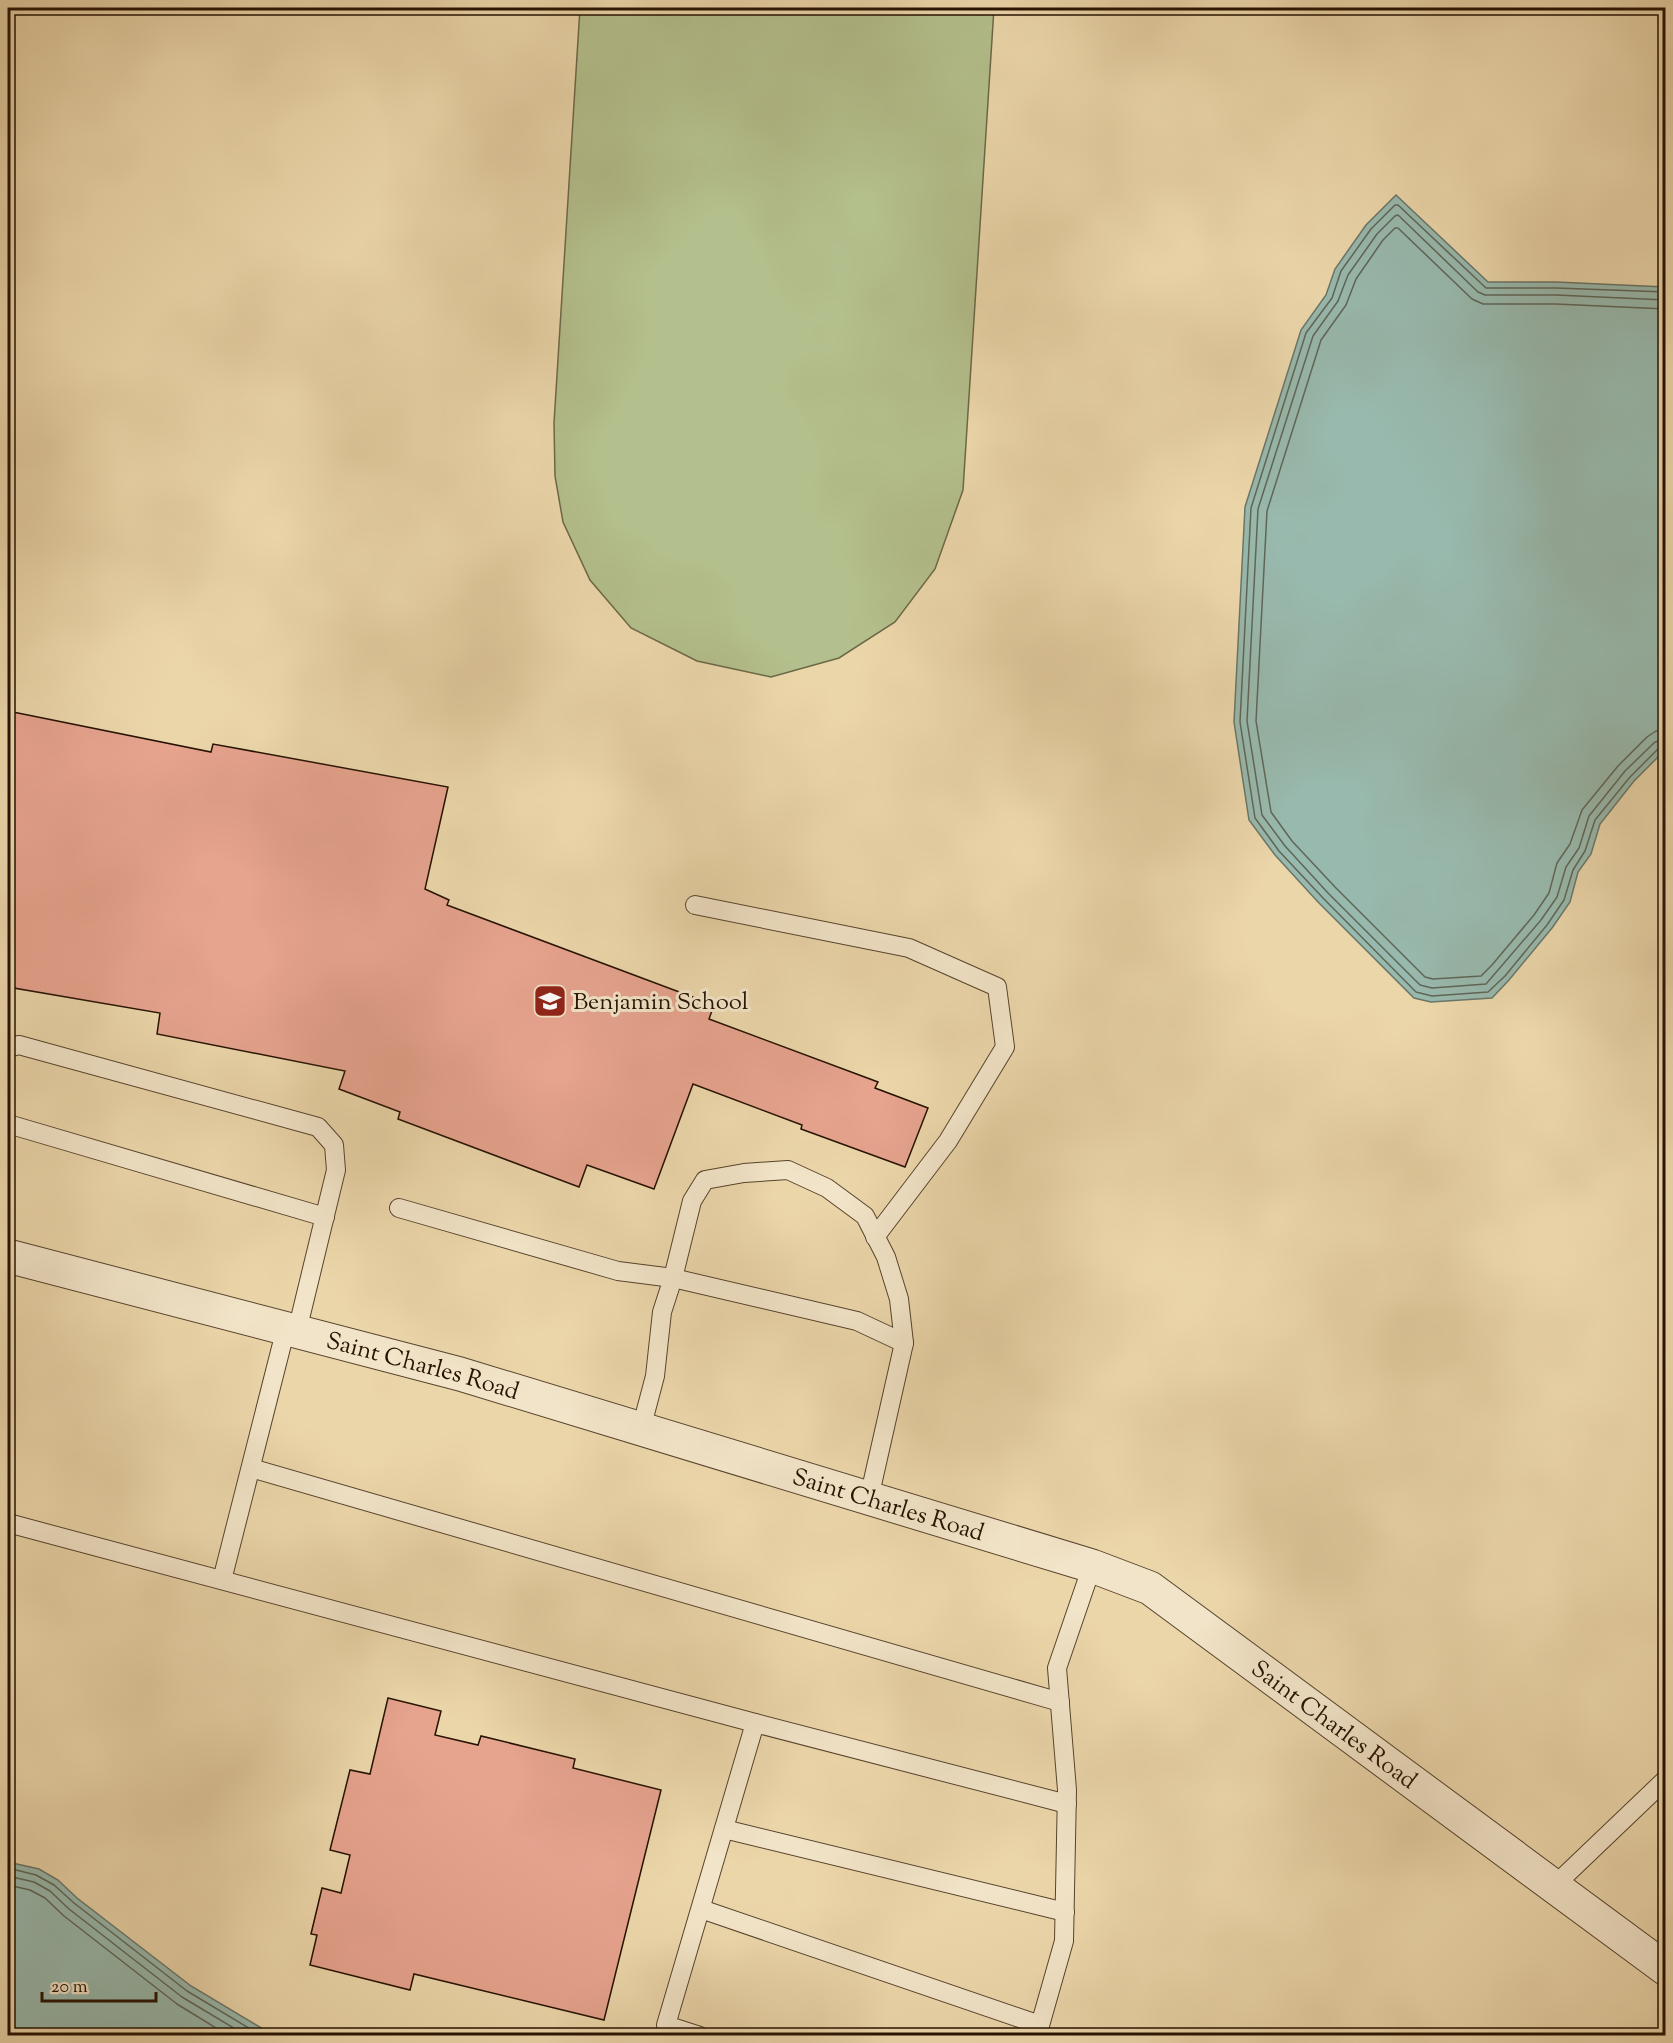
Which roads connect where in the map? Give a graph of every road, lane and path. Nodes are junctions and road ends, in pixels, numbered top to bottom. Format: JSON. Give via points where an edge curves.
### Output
{"nodes":[{"id":1,"x":695,"y":905,"type":"dead end"},
{"id":2,"x":8,"y":1048,"type":"edge"},
{"id":3,"x":8,"y":1124,"type":"edge"},
{"id":4,"x":399,"y":1208,"type":"dead end"},
{"id":5,"x":325,"y":1217,"type":"junction"},
{"id":6,"x":875,"y":1237,"type":"junction"},
{"id":7,"x":8,"y":1256,"type":"edge"},
{"id":8,"x":673,"y":1278,"type":"junction"},
{"id":9,"x":291,"y":1330,"type":"junction"},
{"id":10,"x":904,"y":1343,"type":"junction"},
{"id":11,"x":641,"y":1429,"type":"junction"},
{"id":12,"x":251,"y":1468,"type":"junction"},
{"id":13,"x":869,"y":1498,"type":"junction"},
{"id":14,"x":8,"y":1523,"type":"edge"},
{"id":15,"x":1092,"y":1566,"type":"junction"},
{"id":16,"x":222,"y":1580,"type":"junction"},
{"id":17,"x":1060,"y":1702,"type":"junction"},
{"id":18,"x":755,"y":1723,"type":"junction"},
{"id":19,"x":1665,"y":1779,"type":"edge"},
{"id":20,"x":1067,"y":1803,"type":"junction"},
{"id":21,"x":724,"y":1829,"type":"junction"},
{"id":22,"x":1554,"y":1886,"type":"junction"},
{"id":23,"x":700,"y":1909,"type":"junction"},
{"id":24,"x":1065,"y":1912,"type":"junction"},
{"id":25,"x":1665,"y":1969,"type":"edge"},
{"id":26,"x":1038,"y":2030,"type":"edge"},
{"id":27,"x":700,"y":2036,"type":"edge"}],
"edges":[{"from":1,"to":6,"type":"lane","via":[[909,948],[996,987],[1005,1047],[948,1141]]},
{"from":2,"to":5,"type":"lane","via":[[19,1045],[318,1127],[334,1145],[336,1170]]},
{"from":3,"to":5,"type":"lane"},
{"from":4,"to":8,"type":"lane","via":[[618,1271]]},
{"from":5,"to":9,"type":"lane"},
{"from":6,"to":8,"type":"lane","via":[[865,1216],[826,1188],[788,1170],[705,1180],[692,1201]]},
{"from":6,"to":10,"type":"lane","via":[[886,1257],[899,1299]]},
{"from":7,"to":9,"type":"street","name":"Saint Charles Road"},
{"from":8,"to":10,"type":"lane","via":[[857,1321]]},
{"from":8,"to":11,"type":"lane","via":[[662,1312],[655,1376]]},
{"from":9,"to":11,"type":"street","name":"Saint Charles Road","via":[[460,1374]]},
{"from":9,"to":12,"type":"lane"},
{"from":10,"to":13,"type":"lane"},
{"from":11,"to":13,"type":"street","name":"Saint Charles Road"},
{"from":12,"to":16,"type":"lane"},
{"from":12,"to":17,"type":"lane"},
{"from":13,"to":15,"type":"street","name":"Saint Charles Road"},
{"from":14,"to":16,"type":"lane"},
{"from":15,"to":17,"type":"lane","via":[[1057,1668]]},
{"from":15,"to":22,"type":"street","name":"Saint Charles Road","via":[[1150,1588]]},
{"from":16,"to":18,"type":"lane"},
{"from":17,"to":20,"type":"lane"},
{"from":18,"to":20,"type":"lane"},
{"from":18,"to":21,"type":"lane"},
{"from":19,"to":22,"type":"lane"},
{"from":20,"to":24,"type":"lane"},
{"from":21,"to":23,"type":"lane"},
{"from":21,"to":24,"type":"lane"},
{"from":22,"to":25,"type":"street","name":"Saint Charles Road"},
{"from":23,"to":26,"type":"lane"},
{"from":23,"to":27,"type":"lane","via":[[666,2025]]},
{"from":24,"to":26,"type":"lane","via":[[1065,1941]]}]}
